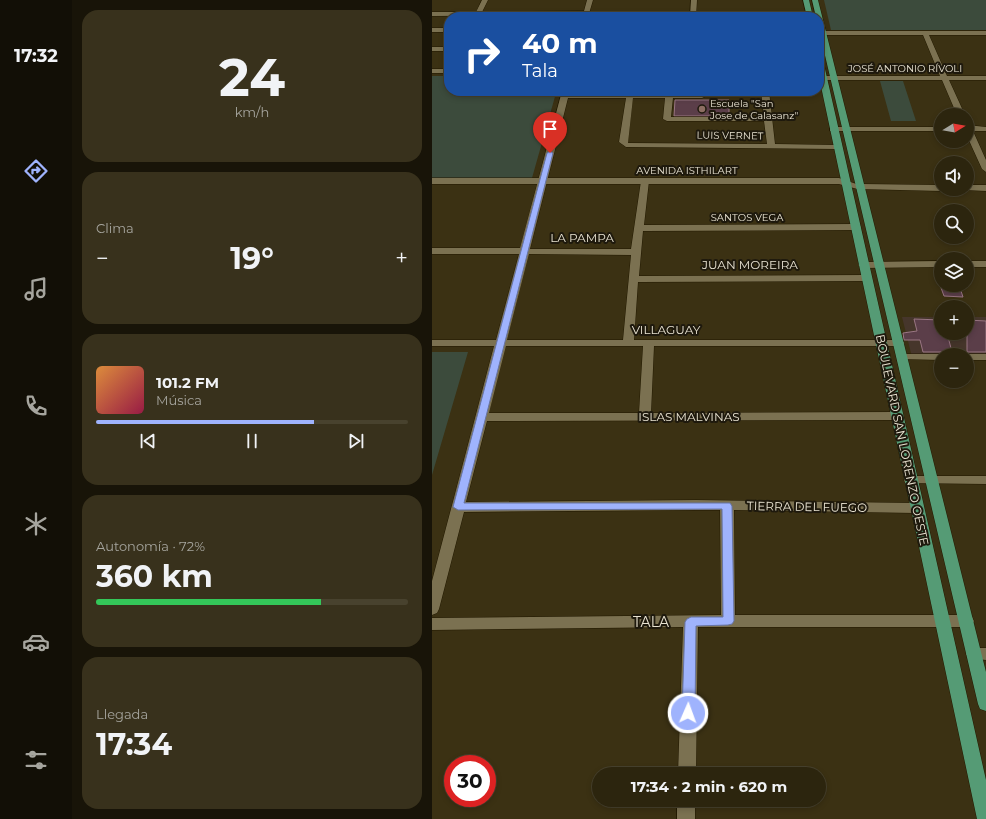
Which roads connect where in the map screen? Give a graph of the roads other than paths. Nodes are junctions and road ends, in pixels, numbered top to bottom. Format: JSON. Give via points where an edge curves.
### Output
{"nodes":[{"id":1,"x":484,"y":0,"type":"edge"},
{"id":2,"x":590,"y":0,"type":"edge"},
{"id":3,"x":694,"y":0,"type":"edge"},
{"id":4,"x":806,"y":0,"type":"edge"},
{"id":5,"x":815,"y":0,"type":"edge"},
{"id":6,"x":478,"y":12,"type":"edge"},
{"id":7,"x":587,"y":12,"type":"edge"},
{"id":8,"x":693,"y":12,"type":"edge"},
{"id":9,"x":809,"y":12,"type":"edge"},
{"id":10,"x":817,"y":12,"type":"edge"},
{"id":11,"x":432,"y":14,"type":"edge"},
{"id":12,"x":444,"y":14,"type":"edge"},
{"id":13,"x":432,"y":30,"type":"edge"},
{"id":14,"x":444,"y":30,"type":"edge"},
{"id":15,"x":986,"y":33,"type":"edge"},
{"id":16,"x":824,"y":35,"type":"edge"},
{"id":17,"x":926,"y":35,"type":"junction"},
{"id":18,"x":986,"y":36,"type":"edge"},
{"id":19,"x":432,"y":49,"type":"edge"},
{"id":20,"x":444,"y":49,"type":"edge"},
{"id":21,"x":432,"y":71,"type":"edge"},
{"id":22,"x":444,"y":71,"type":"edge"},
{"id":23,"x":825,"y":72,"type":"edge"},
{"id":24,"x":945,"y":78,"type":"junction"},
{"id":25,"x":986,"y":78,"type":"edge"},
{"id":26,"x":564,"y":96,"type":"edge"},
{"id":27,"x":630,"y":96,"type":"joint"},
{"id":28,"x":668,"y":96,"type":"junction"},
{"id":29,"x":702,"y":96,"type":"dead end"},
{"id":30,"x":765,"y":96,"type":"edge"},
{"id":31,"x":959,"y":108,"type":"edge"},
{"id":32,"x":767,"y":119,"type":"junction"},
{"id":33,"x":934,"y":128,"type":"edge"},
{"id":34,"x":974,"y":128,"type":"edge"},
{"id":35,"x":986,"y":128,"type":"edge"},
{"id":36,"x":834,"y":129,"type":"junction"},
{"id":37,"x":847,"y":129,"type":"junction"},
{"id":38,"x":974,"y":143,"type":"edge"},
{"id":39,"x":771,"y":147,"type":"junction"},
{"id":40,"x":837,"y":147,"type":"junction"},
{"id":41,"x":986,"y":169,"type":"edge"},
{"id":42,"x":432,"y":181,"type":"edge"},
{"id":43,"x":543,"y":181,"type":"junction"},
{"id":44,"x":645,"y":181,"type":"junction"},
{"id":45,"x":845,"y":182,"type":"junction"},
{"id":46,"x":861,"y":187,"type":"junction"},
{"id":47,"x":934,"y":188,"type":"edge"},
{"id":48,"x":974,"y":188,"type":"edge"},
{"id":49,"x":986,"y":188,"type":"edge"},
{"id":50,"x":856,"y":227,"type":"junction"},
{"id":51,"x":639,"y":228,"type":"junction"},
{"id":52,"x":432,"y":251,"type":"edge"},
{"id":53,"x":525,"y":251,"type":"junction"},
{"id":54,"x":636,"y":252,"type":"junction"},
{"id":55,"x":934,"y":264,"type":"edge"},
{"id":56,"x":974,"y":264,"type":"edge"},
{"id":57,"x":986,"y":264,"type":"edge"},
{"id":58,"x":863,"y":265,"type":"junction"},
{"id":59,"x":880,"y":265,"type":"junction"},
{"id":60,"x":634,"y":278,"type":"junction"},
{"id":61,"x":866,"y":278,"type":"junction"},
{"id":62,"x":432,"y":343,"type":"edge"},
{"id":63,"x":628,"y":343,"type":"junction"},
{"id":64,"x":649,"y":343,"type":"junction"},
{"id":65,"x":880,"y":343,"type":"junction"},
{"id":66,"x":899,"y":343,"type":"junction"},
{"id":67,"x":501,"y":344,"type":"junction"},
{"id":68,"x":903,"y":357,"type":"junction"},
{"id":69,"x":934,"y":357,"type":"edge"},
{"id":70,"x":974,"y":357,"type":"edge"},
{"id":71,"x":986,"y":357,"type":"edge"},
{"id":72,"x":896,"y":416,"type":"junction"},
{"id":73,"x":481,"y":417,"type":"junction"},
{"id":74,"x":645,"y":417,"type":"junction"},
{"id":75,"x":910,"y":480,"type":"junction"},
{"id":76,"x":932,"y":480,"type":"junction"},
{"id":77,"x":986,"y":480,"type":"edge"},
{"id":78,"x":727,"y":506,"type":"junction"},
{"id":79,"x":458,"y":507,"type":"junction"},
{"id":80,"x":916,"y":508,"type":"junction"},
{"id":81,"x":432,"y":610,"type":"edge"},
{"id":82,"x":728,"y":621,"type":"junction"},
{"id":83,"x":967,"y":621,"type":"junction"},
{"id":84,"x":691,"y":622,"type":"junction"},
{"id":85,"x":941,"y":622,"type":"junction"},
{"id":86,"x":432,"y":624,"type":"edge"},
{"id":87,"x":980,"y":654,"type":"edge"},
{"id":88,"x":986,"y":704,"type":"edge"},
{"id":89,"x":687,"y":767,"type":"edge"},
{"id":90,"x":686,"y":807,"type":"edge"},
{"id":91,"x":686,"y":819,"type":"edge"},
{"id":92,"x":986,"y":819,"type":"edge"}],
"edges":[{"from":1,"to":6,"type":"street"},
{"from":2,"to":7,"type":"street"},
{"from":3,"to":8,"type":"street"},
{"from":4,"to":9,"type":"main road"},
{"from":5,"to":10,"type":"main road","name":"BOULEVARD SAN LORENZO OESTE"},
{"from":11,"to":12,"type":"street"},
{"from":13,"to":14,"type":"street"},
{"from":15,"to":17,"type":"street"},
{"from":16,"to":17,"type":"street"},
{"from":17,"to":18,"type":"street"},
{"from":17,"to":24,"type":"street"},
{"from":19,"to":20,"type":"street"},
{"from":21,"to":22,"type":"street"},
{"from":23,"to":24,"type":"street","name":"JOSÉ ANTONIO RÍVOLI"},
{"from":23,"to":36,"type":"main road","name":"BOULEVARD SAN LORENZO OESTE"},
{"from":23,"to":37,"type":"main road","name":"BOULEVARD SAN LORENZO OESTE"},
{"from":24,"to":25,"type":"street","name":"JOSÉ ANTONIO RÍVOLI"},
{"from":24,"to":31,"type":"street"},
{"from":26,"to":43,"type":"street"},
{"from":27,"to":28,"type":"street"},
{"from":27,"to":39,"type":"street","name":"LUIS VERNET","via":[[623,142],[628,145]]},
{"from":28,"to":29,"type":"street"},
{"from":28,"to":32,"type":"street","via":[[667,119]]},
{"from":30,"to":32,"type":"street"},
{"from":32,"to":39,"type":"street"},
{"from":33,"to":37,"type":"street"},
{"from":34,"to":35,"type":"street"},
{"from":36,"to":37,"type":"street"},
{"from":36,"to":40,"type":"main road","name":"BOULEVARD SAN LORENZO OESTE"},
{"from":37,"to":46,"type":"main road","name":"BOULEVARD SAN LORENZO OESTE"},
{"from":38,"to":41,"type":"street"},
{"from":39,"to":40,"type":"street","name":"LUIS VERNET"},
{"from":40,"to":45,"type":"main road","name":"BOULEVARD SAN LORENZO OESTE"},
{"from":42,"to":43,"type":"street","name":"AVENIDA ISTHILART"},
{"from":43,"to":44,"type":"street","name":"AVENIDA ISTHILART"},
{"from":43,"to":53,"type":"street"},
{"from":44,"to":45,"type":"street","name":"AVENIDA ISTHILART"},
{"from":44,"to":51,"type":"street"},
{"from":45,"to":46,"type":"street","name":"AVENIDA ISTHILART"},
{"from":45,"to":50,"type":"main road","name":"BOULEVARD SAN LORENZO OESTE"},
{"from":46,"to":47,"type":"street","name":"AVENIDA ISTHILART"},
{"from":46,"to":59,"type":"main road","name":"BOULEVARD SAN LORENZO OESTE"},
{"from":48,"to":49,"type":"street"},
{"from":50,"to":51,"type":"street","name":"SANTOS VEGA"},
{"from":50,"to":58,"type":"main road","name":"BOULEVARD SAN LORENZO OESTE"},
{"from":51,"to":54,"type":"street"},
{"from":52,"to":53,"type":"street","name":"LA PAMPA"},
{"from":53,"to":54,"type":"street","name":"LA PAMPA"},
{"from":53,"to":67,"type":"street"},
{"from":54,"to":60,"type":"street"},
{"from":55,"to":59,"type":"street"},
{"from":56,"to":57,"type":"street"},
{"from":58,"to":59,"type":"street"},
{"from":58,"to":61,"type":"main road","name":"BOULEVARD SAN LORENZO OESTE"},
{"from":59,"to":66,"type":"main road","name":"BOULEVARD SAN LORENZO OESTE"},
{"from":60,"to":61,"type":"street","name":"JUAN MOREIRA"},
{"from":60,"to":63,"type":"street"},
{"from":61,"to":65,"type":"main road","name":"BOULEVARD SAN LORENZO OESTE"},
{"from":62,"to":67,"type":"street","name":"VILLAGUAY"},
{"from":63,"to":64,"type":"street","name":"VILLAGUAY"},
{"from":63,"to":67,"type":"street","name":"VILLAGUAY"},
{"from":64,"to":65,"type":"street","name":"VILLAGUAY"},
{"from":64,"to":74,"type":"street"},
{"from":65,"to":66,"type":"street","name":"VILLAGUAY"},
{"from":65,"to":72,"type":"main road","name":"BOULEVARD SAN LORENZO OESTE"},
{"from":66,"to":68,"type":"main road","name":"BOULEVARD SAN LORENZO OESTE"},
{"from":67,"to":73,"type":"street"},
{"from":68,"to":69,"type":"street"},
{"from":68,"to":76,"type":"main road","name":"BOULEVARD SAN LORENZO OESTE"},
{"from":70,"to":71,"type":"street"},
{"from":72,"to":74,"type":"street","name":"ISLAS MALVINAS"},
{"from":72,"to":75,"type":"main road","name":"BOULEVARD SAN LORENZO OESTE"},
{"from":73,"to":74,"type":"street","name":"ISLAS MALVINAS"},
{"from":73,"to":79,"type":"street"},
{"from":75,"to":76,"type":"street"},
{"from":75,"to":80,"type":"main road","name":"BOULEVARD SAN LORENZO OESTE"},
{"from":76,"to":77,"type":"street"},
{"from":76,"to":83,"type":"main road","name":"BOULEVARD SAN LORENZO OESTE"},
{"from":78,"to":79,"type":"street","name":"TIERRA DEL FUEGO"},
{"from":78,"to":80,"type":"street","name":"TIERRA DEL FUEGO"},
{"from":78,"to":82,"type":"street"},
{"from":79,"to":81,"type":"street"},
{"from":80,"to":85,"type":"main road","name":"BOULEVARD SAN LORENZO OESTE"},
{"from":82,"to":84,"type":"street","name":"TALA"},
{"from":82,"to":85,"type":"street","name":"TALA"},
{"from":83,"to":85,"type":"street","name":"TALA"},
{"from":83,"to":87,"type":"main road","name":"BOULEVARD SAN LORENZO OESTE"},
{"from":84,"to":86,"type":"street","name":"TALA"},
{"from":84,"to":89,"type":"street"},
{"from":85,"to":92,"type":"main road","name":"BOULEVARD SAN LORENZO OESTE"},
{"from":87,"to":88,"type":"main road","name":"BOULEVARD SAN LORENZO OESTE"},
{"from":90,"to":91,"type":"street"}]}
